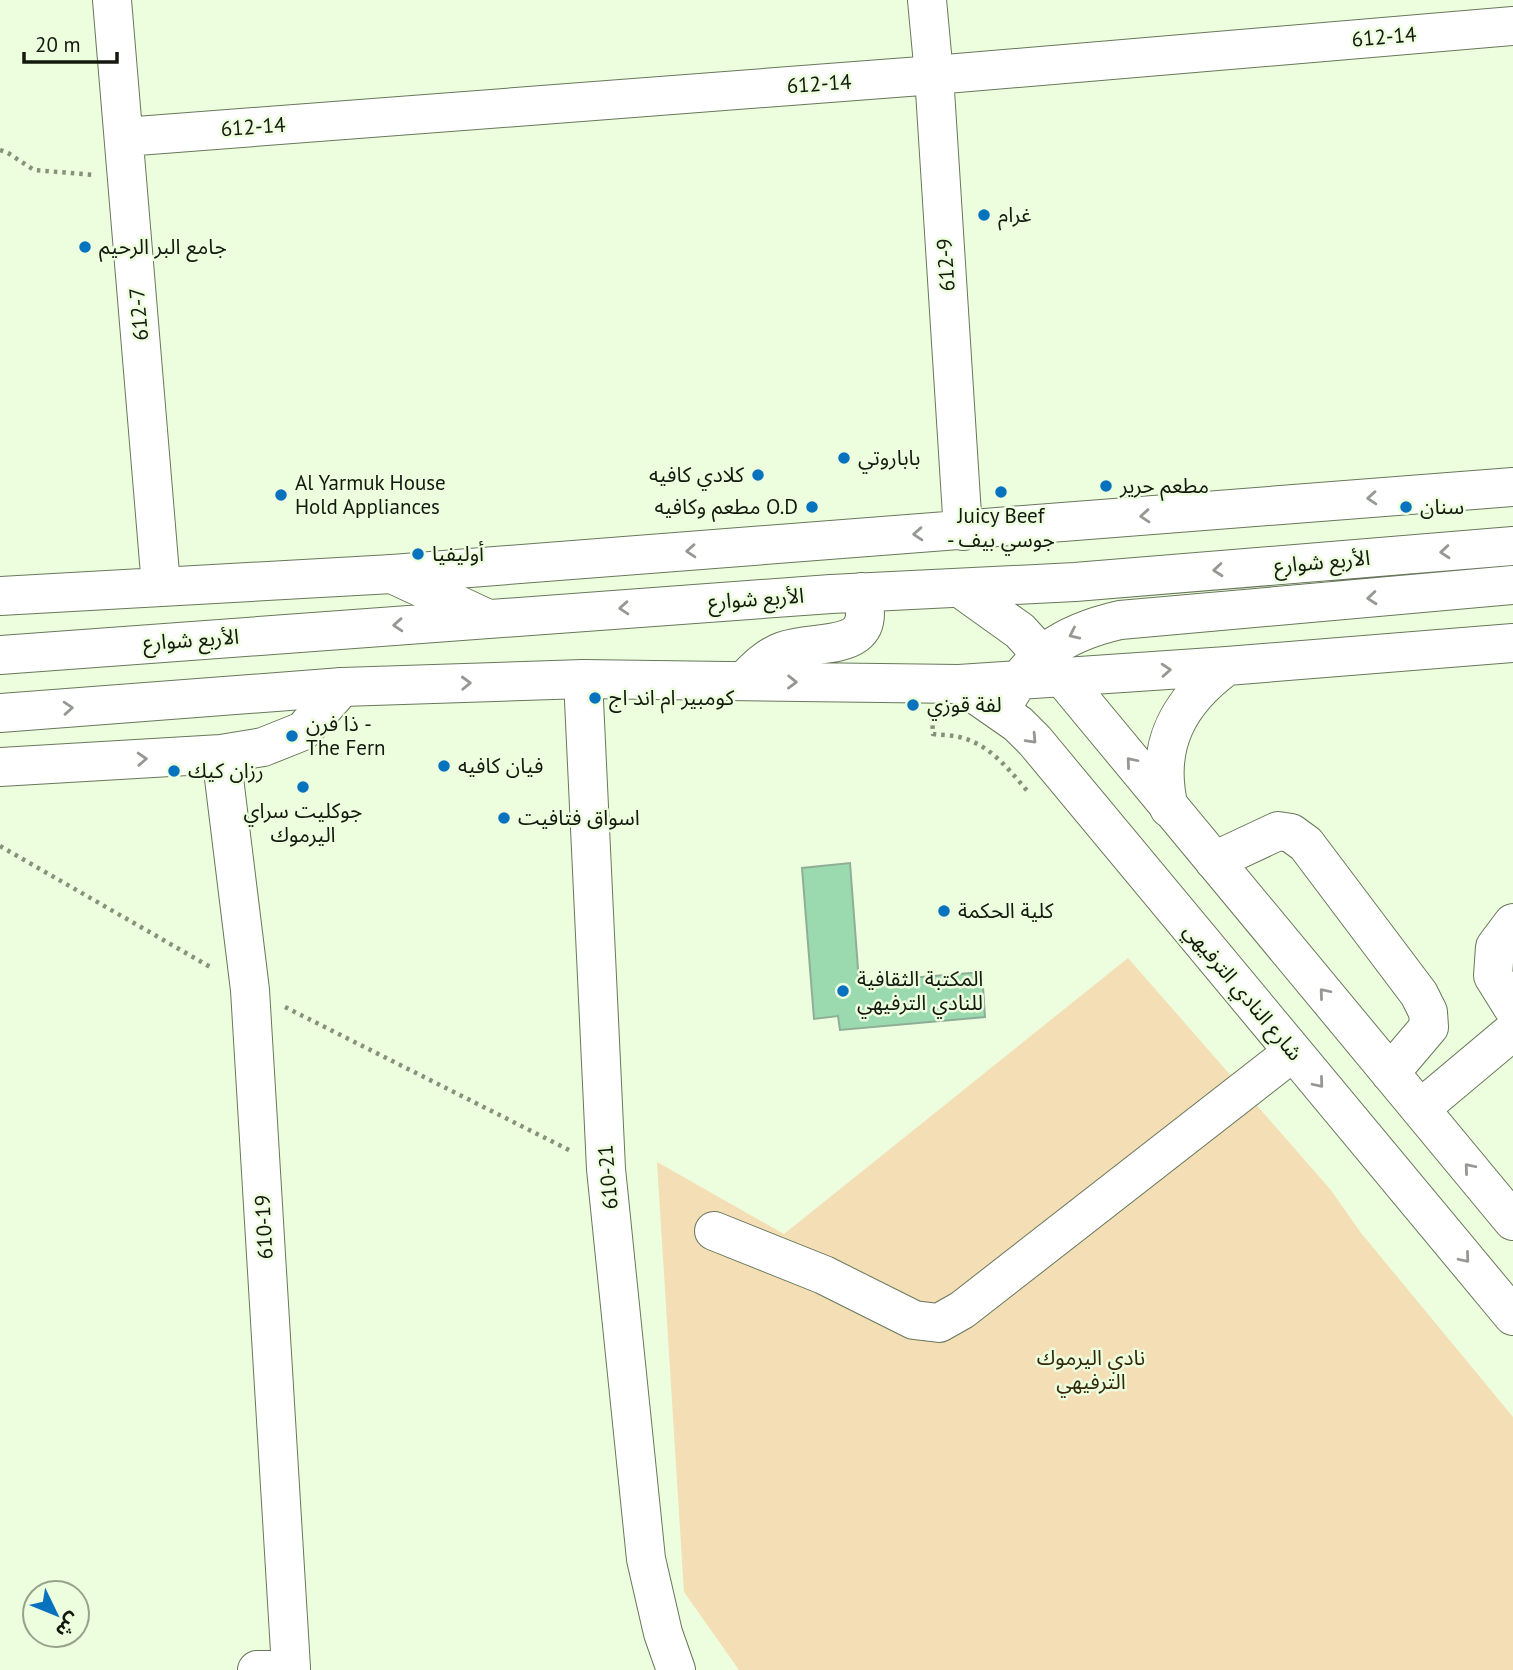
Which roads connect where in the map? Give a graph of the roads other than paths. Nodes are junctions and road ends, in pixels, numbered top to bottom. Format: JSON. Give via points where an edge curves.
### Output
{"nodes":[{"id":1,"x":112,"y":0,"type":"edge"},
{"id":2,"x":927,"y":0,"type":"edge"},
{"id":3,"x":1513,"y":26,"type":"edge"},
{"id":4,"x":934,"y":75,"type":"junction"},
{"id":5,"x":126,"y":155,"type":"junction"},
{"id":6,"x":1513,"y":487,"type":"edge"},
{"id":7,"x":962,"y":531,"type":"junction"},
{"id":8,"x":1513,"y":546,"type":"edge"},
{"id":9,"x":393,"y":574,"type":"junction"},
{"id":10,"x":1513,"y":585,"type":"edge"},
{"id":11,"x":161,"y":586,"type":"junction"},
{"id":12,"x":960,"y":588,"type":"junction"},
{"id":13,"x":861,"y":592,"type":"junction"},
{"id":14,"x":0,"y":596,"type":"edge"},
{"id":15,"x":485,"y":618,"type":"junction"},
{"id":16,"x":1120,"y":620,"type":"junction"},
{"id":17,"x":1513,"y":643,"type":"edge"},
{"id":18,"x":0,"y":655,"type":"edge"},
{"id":19,"x":1227,"y":666,"type":"junction"},
{"id":20,"x":1127,"y":672,"type":"junction"},
{"id":21,"x":583,"y":679,"type":"junction"},
{"id":22,"x":744,"y":681,"type":"junction"},
{"id":23,"x":1031,"y":681,"type":"junction"},
{"id":24,"x":342,"y":687,"type":"junction"},
{"id":25,"x":0,"y":713,"type":"edge"},
{"id":26,"x":221,"y":754,"type":"junction"},
{"id":27,"x":0,"y":767,"type":"edge"},
{"id":28,"x":1169,"y":808,"type":"junction"},
{"id":29,"x":1214,"y":861,"type":"junction"},
{"id":30,"x":1513,"y":923,"type":"edge"},
{"id":31,"x":1513,"y":1008,"type":"edge"},
{"id":32,"x":1513,"y":1031,"type":"edge"},
{"id":33,"x":1293,"y":1052,"type":"junction"},
{"id":34,"x":1390,"y":1073,"type":"junction"},
{"id":35,"x":1420,"y":1108,"type":"junction"},
{"id":36,"x":1513,"y":1221,"type":"edge"},
{"id":37,"x":713,"y":1231,"type":"dead end"},
{"id":38,"x":1513,"y":1316,"type":"edge"},
{"id":39,"x":280,"y":1669,"type":"edge"},
{"id":40,"x":676,"y":1670,"type":"edge"}],
"edges":[{"from":1,"to":5,"type":"street","name":"612-7"},
{"from":2,"to":4,"type":"street","name":"612-9"},
{"from":3,"to":4,"type":"street","name":"612-14"},
{"from":4,"to":5,"type":"street","name":"612-14"},
{"from":4,"to":7,"type":"street","name":"612-9"},
{"from":5,"to":11,"type":"street","name":"612-7"},
{"from":6,"to":7,"type":"street","one_way":true},
{"from":7,"to":9,"type":"street","one_way":true},
{"from":8,"to":12,"type":"street","name":"الأربع شوارع","one_way":true},
{"from":9,"to":11,"type":"street"},
{"from":9,"to":15,"type":"street"},
{"from":10,"to":16,"type":"street","one_way":true},
{"from":11,"to":14,"type":"street"},
{"from":12,"to":13,"type":"street","name":"الأربع شوارع"},
{"from":12,"to":23,"type":"street","name":"شارع النادي الترفيهي","via":[[1020,631]]},
{"from":13,"to":15,"type":"street","name":"الأربع شوارع","one_way":true},
{"from":13,"to":22,"type":"street","via":[[866,619],[855,636],[771,656]]},
{"from":15,"to":18,"type":"street","name":"الأربع شوارع","one_way":true},
{"from":16,"to":20,"type":"street","via":[[1111,648]]},
{"from":16,"to":23,"type":"street","one_way":true,"via":[[1066,638]]},
{"from":17,"to":19,"type":"street"},
{"from":20,"to":19,"type":"street","one_way":true},
{"from":19,"to":28,"type":"street","via":[[1191,697],[1169,738],[1164,785]]},
{"from":20,"to":23,"type":"street"},
{"from":21,"to":22,"type":"street"},
{"from":24,"to":21,"type":"street","one_way":true},
{"from":21,"to":40,"type":"street","name":"610-21","via":[[606,1169],[646,1559]]},
{"from":22,"to":23,"type":"street","one_way":true},
{"from":28,"to":23,"type":"street","name":"شارع النادي الترفيهي","one_way":true},
{"from":23,"to":33,"type":"street","name":"شارع النادي الترفيهي","one_way":true,"via":[[1035,741]]},
{"from":25,"to":24,"type":"street","one_way":true},
{"from":24,"to":26,"type":"street","via":[[303,730],[263,747]]},
{"from":27,"to":26,"type":"street","one_way":true},
{"from":26,"to":39,"type":"street","name":"610-19","via":[[250,990]]},
{"from":28,"to":29,"type":"street","name":"شارع النادي الترفيهي"},
{"from":34,"to":29,"type":"street","name":"شارع النادي الترفيهي","one_way":true},
{"from":29,"to":34,"type":"street","via":[[1278,831],[1291,833],[1306,844],[1428,1012],[1429,1027]]},
{"from":30,"to":31,"type":"street","via":[[1495,947],[1493,976]]},
{"from":32,"to":35,"type":"street"},
{"from":33,"to":37,"type":"street","via":[[939,1323],[914,1320],[824,1275]]},
{"from":33,"to":38,"type":"street","name":"شارع النادي الترفيهي","one_way":true},
{"from":34,"to":35,"type":"street","name":"شارع النادي الترفيهي"},
{"from":36,"to":35,"type":"street","name":"شارع النادي الترفيهي","one_way":true}]}
